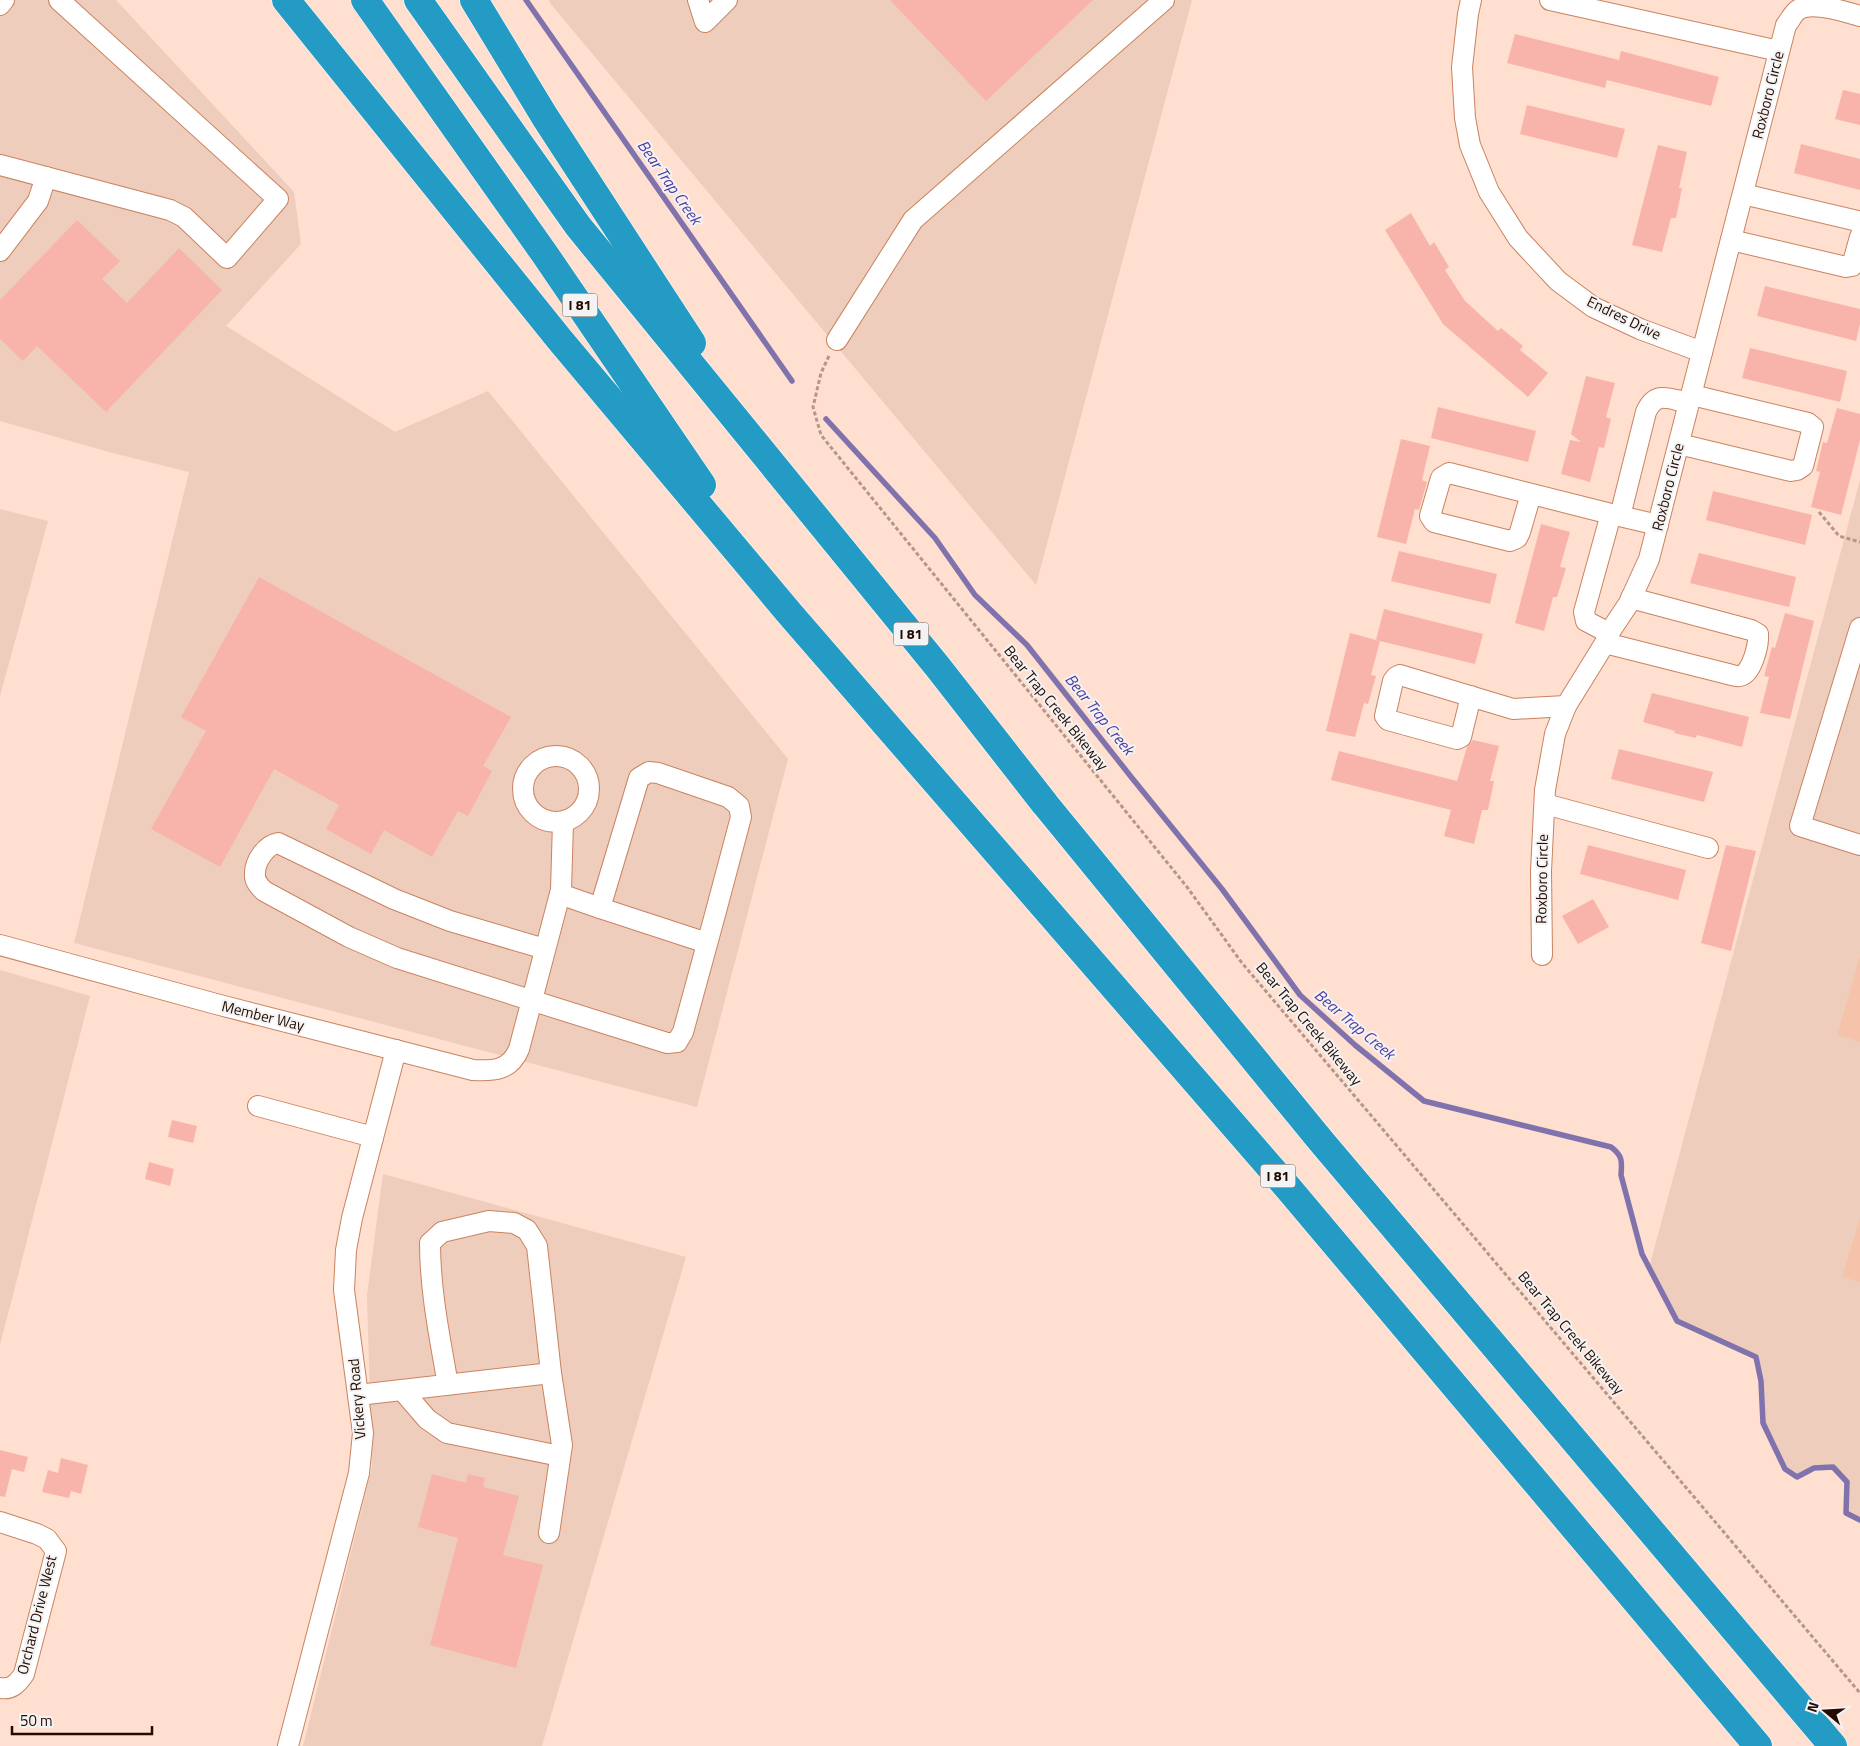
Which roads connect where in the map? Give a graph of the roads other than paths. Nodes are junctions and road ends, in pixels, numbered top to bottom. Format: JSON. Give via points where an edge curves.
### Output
{"nodes":[{"id":1,"x":4,"y":0,"type":"edge"},
{"id":2,"x":59,"y":0,"type":"edge"},
{"id":3,"x":286,"y":0,"type":"edge"},
{"id":4,"x":365,"y":0,"type":"edge"},
{"id":5,"x":418,"y":0,"type":"edge"},
{"id":6,"x":474,"y":0,"type":"edge"},
{"id":7,"x":698,"y":0,"type":"edge"},
{"id":8,"x":727,"y":0,"type":"edge"},
{"id":9,"x":1164,"y":0,"type":"edge"},
{"id":10,"x":1472,"y":0,"type":"edge"},
{"id":11,"x":1550,"y":0,"type":"edge"},
{"id":12,"x":0,"y":5,"type":"edge"},
{"id":13,"x":1860,"y":16,"type":"edge"},
{"id":14,"x":1779,"y":51,"type":"junction"},
{"id":15,"x":0,"y":165,"type":"edge"},
{"id":16,"x":46,"y":177,"type":"junction"},
{"id":17,"x":1743,"y":194,"type":"junction"},
{"id":18,"x":1860,"y":225,"type":"edge"},
{"id":19,"x":1860,"y":237,"type":"edge"},
{"id":20,"x":1731,"y":240,"type":"junction"},
{"id":21,"x":0,"y":251,"type":"edge"},
{"id":22,"x":837,"y":340,"type":"road end"},
{"id":23,"x":1702,"y":352,"type":"junction"},
{"id":24,"x":1690,"y":399,"type":"junction"},
{"id":25,"x":1679,"y":444,"type":"junction"},
{"id":26,"x":774,"y":467,"type":"junction"},
{"id":27,"x":1531,"y":494,"type":"junction"},
{"id":28,"x":1615,"y":515,"type":"junction"},
{"id":29,"x":1658,"y":525,"type":"junction"},
{"id":30,"x":1631,"y":598,"type":"junction"},
{"id":31,"x":790,"y":614,"type":"junction"},
{"id":32,"x":1860,"y":628,"type":"edge"},
{"id":33,"x":1607,"y":638,"type":"junction"},
{"id":34,"x":1471,"y":696,"type":"dead end"},
{"id":35,"x":1566,"y":706,"type":"junction"},
{"id":36,"x":1544,"y":804,"type":"junction"},
{"id":37,"x":563,"y":822,"type":"dead end"},
{"id":38,"x":1860,"y":845,"type":"edge"},
{"id":39,"x":1708,"y":848,"type":"dead end"},
{"id":40,"x":560,"y":894,"type":"junction"},
{"id":41,"x":600,"y":908,"type":"junction"},
{"id":42,"x":707,"y":943,"type":"junction"},
{"id":43,"x":0,"y":945,"type":"edge"},
{"id":44,"x":545,"y":949,"type":"junction"},
{"id":45,"x":1542,"y":955,"type":"dead end"},
{"id":46,"x":532,"y":1000,"type":"junction"},
{"id":47,"x":396,"y":1050,"type":"junction"},
{"id":48,"x":258,"y":1106,"type":"dead end"},
{"id":49,"x":373,"y":1137,"type":"junction"},
{"id":50,"x":551,"y":1373,"type":"junction"},
{"id":51,"x":448,"y":1385,"type":"junction"},
{"id":52,"x":402,"y":1390,"type":"junction"},
{"id":53,"x":358,"y":1395,"type":"junction"},
{"id":54,"x":560,"y":1456,"type":"junction"},
{"id":55,"x":0,"y":1522,"type":"edge"},
{"id":56,"x":549,"y":1533,"type":"dead end"},
{"id":57,"x":0,"y":1688,"type":"edge"},
{"id":58,"x":288,"y":1746,"type":"edge"},
{"id":59,"x":1758,"y":1746,"type":"edge"},
{"id":60,"x":1833,"y":1746,"type":"edge"}],
"edges":[{"from":1,"to":12,"type":"street"},
{"from":2,"to":16,"type":"street","via":[[278,199],[227,258],[184,217],[170,210]]},
{"from":3,"to":31,"type":"highway","via":[[560,340]]},
{"from":4,"to":31,"type":"highway","number":"I 81","via":[[544,253]]},
{"from":5,"to":26,"type":"highway","number":"I 81","via":[[578,226]]},
{"from":6,"to":26,"type":"highway","via":[[545,117]]},
{"from":7,"to":8,"type":"street","via":[[705,22]]},
{"from":9,"to":22,"type":"street","via":[[913,220]]},
{"from":10,"to":23,"type":"street","name":"Endres Drive","via":[[1462,66],[1464,118],[1470,144],[1489,192],[1518,238],[1558,281],[1593,307]]},
{"from":11,"to":14,"type":"street"},
{"from":13,"to":14,"type":"street","name":"Roxboro Circle","via":[[1826,7],[1798,10],[1786,25]]},
{"from":14,"to":17,"type":"street","name":"Roxboro Circle"},
{"from":15,"to":16,"type":"street"},
{"from":16,"to":21,"type":"street","via":[[38,200]]},
{"from":17,"to":18,"type":"street","via":[[1858,221]]},
{"from":17,"to":20,"type":"street","name":"Roxboro Circle"},
{"from":19,"to":20,"type":"street","via":[[1852,266],[1846,267]]},
{"from":20,"to":23,"type":"street","name":"Roxboro Circle"},
{"from":23,"to":24,"type":"street","name":"Roxboro Circle"},
{"from":24,"to":25,"type":"street","name":"Roxboro Circle"},
{"from":24,"to":25,"type":"street","via":[[1808,423],[1812,427],[1803,466],[1791,471]]},
{"from":24,"to":28,"type":"street","via":[[1660,397],[1651,402]]},
{"from":25,"to":29,"type":"street","name":"Roxboro Circle"},
{"from":26,"to":60,"type":"highway","number":"I 81","via":[[1321,1140]]},
{"from":27,"to":27,"type":"street","via":[[1449,473],[1441,478],[1430,516],[1434,522],[1510,541],[1520,532]]},
{"from":27,"to":28,"type":"street"},
{"from":28,"to":29,"type":"street"},
{"from":28,"to":33,"type":"street","via":[[1584,612],[1586,621]]},
{"from":29,"to":30,"type":"street","name":"Roxboro Circle","via":[[1649,559]]},
{"from":30,"to":33,"type":"street","name":"Roxboro Circle"},
{"from":30,"to":33,"type":"street","via":[[1758,634],[1759,642],[1749,671],[1740,676],[1732,675]]},
{"from":31,"to":59,"type":"highway","number":"I 81","via":[[1289,1189]]},
{"from":32,"to":38,"type":"street","via":[[1800,826]]},
{"from":33,"to":35,"type":"street","name":"Roxboro Circle"},
{"from":34,"to":35,"type":"street","via":[[1513,709]]},
{"from":35,"to":36,"type":"street","name":"Roxboro Circle","via":[[1555,734]]},
{"from":36,"to":39,"type":"street"},
{"from":36,"to":45,"type":"street","name":"Roxboro Circle"},
{"from":37,"to":40,"type":"street"},
{"from":40,"to":41,"type":"street"},
{"from":40,"to":44,"type":"street"},
{"from":41,"to":42,"type":"street"},
{"from":41,"to":42,"type":"street","via":[[639,778],[649,772],[658,772],[728,798],[739,806],[741,817]]},
{"from":42,"to":46,"type":"street","via":[[684,1032],[677,1042],[667,1044]]},
{"from":43,"to":47,"type":"street","name":"Member Way"},
{"from":44,"to":46,"type":"street"},
{"from":44,"to":46,"type":"street","via":[[450,921],[394,899],[278,843],[268,847],[256,866],[257,884],[264,891],[349,937],[397,958]]},
{"from":46,"to":47,"type":"street","name":"Member Way","via":[[519,1048],[509,1063],[495,1071],[473,1070]]},
{"from":47,"to":49,"type":"street","name":"Vickery Road"},
{"from":48,"to":49,"type":"street"},
{"from":49,"to":53,"type":"street","name":"Vickery Road","via":[[346,1250],[344,1290]]},
{"from":50,"to":51,"type":"street"},
{"from":50,"to":51,"type":"street","via":[[537,1246],[527,1230],[514,1223],[489,1221],[442,1232],[430,1243],[435,1304]]},
{"from":50,"to":54,"type":"street","via":[[562,1445]]},
{"from":51,"to":52,"type":"street"},
{"from":52,"to":53,"type":"street"},
{"from":52,"to":54,"type":"street","via":[[427,1419],[447,1433]]},
{"from":53,"to":58,"type":"street","name":"Vickery Road","via":[[363,1433],[359,1473]]},
{"from":54,"to":56,"type":"street"},
{"from":55,"to":57,"type":"street","name":"Orchard Drive West","via":[[38,1534],[47,1539],[56,1551],[24,1674],[19,1683],[7,1689]]}]}
